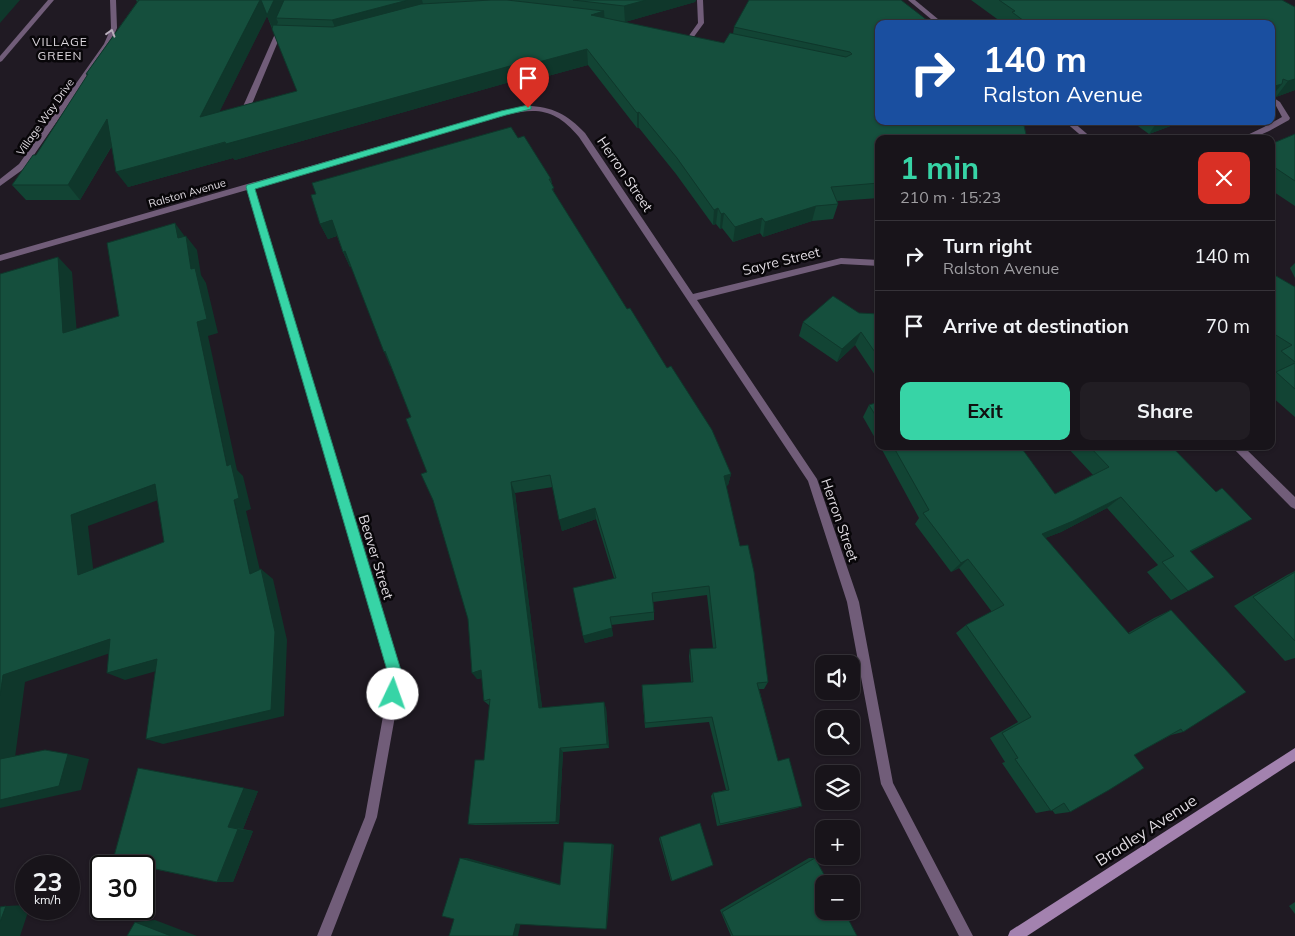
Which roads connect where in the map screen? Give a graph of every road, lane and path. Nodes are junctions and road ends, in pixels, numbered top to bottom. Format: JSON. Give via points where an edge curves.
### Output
{"nodes":[{"id":1,"x":51,"y":0,"type":"edge"},
{"id":2,"x":113,"y":0,"type":"edge"},
{"id":3,"x":700,"y":0,"type":"edge"},
{"id":4,"x":911,"y":0,"type":"edge"},
{"id":5,"x":936,"y":20,"type":"edge"},
{"id":6,"x":282,"y":22,"type":"edge"},
{"id":7,"x":682,"y":35,"type":"edge"},
{"id":8,"x":276,"y":37,"type":"junction"},
{"id":9,"x":691,"y":37,"type":"junction"},
{"id":10,"x":285,"y":38,"type":"edge"},
{"id":11,"x":700,"y":39,"type":"edge"},
{"id":12,"x":0,"y":60,"type":"edge"},
{"id":13,"x":1275,"y":101,"type":"edge"},
{"id":14,"x":245,"y":111,"type":"edge"},
{"id":15,"x":554,"y":111,"type":"joint"},
{"id":16,"x":1275,"y":124,"type":"edge"},
{"id":17,"x":1072,"y":125,"type":"edge"},
{"id":18,"x":1274,"y":125,"type":"edge"},
{"id":19,"x":1085,"y":135,"type":"edge"},
{"id":20,"x":1252,"y":135,"type":"edge"},
{"id":21,"x":0,"y":183,"type":"edge"},
{"id":22,"x":250,"y":187,"type":"junction"},
{"id":23,"x":0,"y":258,"type":"edge"},
{"id":24,"x":875,"y":262,"type":"edge"},
{"id":25,"x":692,"y":298,"type":"junction"},
{"id":26,"x":1240,"y":450,"type":"edge"},
{"id":27,"x":1295,"y":504,"type":"edge"},
{"id":28,"x":1295,"y":754,"type":"edge"},
{"id":29,"x":324,"y":936,"type":"edge"},
{"id":30,"x":966,"y":936,"type":"edge"},
{"id":31,"x":1015,"y":936,"type":"edge"}],
"edges":[{"from":1,"to":12,"type":"street"},
{"from":21,"to":2,"type":"street","name":"Village Way Drive","one_way":true,"via":[[22,166],[107,44],[114,28]]},
{"from":3,"to":9,"type":"street","via":[[701,23]]},
{"from":4,"to":5,"type":"street"},
{"from":6,"to":8,"type":"street"},
{"from":7,"to":9,"type":"street"},
{"from":8,"to":10,"type":"street"},
{"from":8,"to":14,"type":"street"},
{"from":9,"to":11,"type":"street"},
{"from":13,"to":16,"type":"street","via":[[1286,118]]},
{"from":15,"to":22,"type":"street","name":"Ralston Avenue","via":[[528,108],[511,111]]},
{"from":15,"to":25,"type":"street","name":"Herron Street","via":[[582,135]]},
{"from":17,"to":19,"type":"street"},
{"from":18,"to":20,"type":"street"},
{"from":22,"to":23,"type":"street","name":"Ralston Avenue"},
{"from":22,"to":29,"type":"street","name":"Beaver Street","via":[[396,677],[371,816]]},
{"from":24,"to":25,"type":"street","name":"Sayre Street","via":[[841,261]]},
{"from":25,"to":30,"type":"street","name":"Herron Street","via":[[812,479],[853,602],[887,784]]},
{"from":26,"to":27,"type":"street"},
{"from":28,"to":31,"type":"street","name":"Bradley Avenue"}]}
